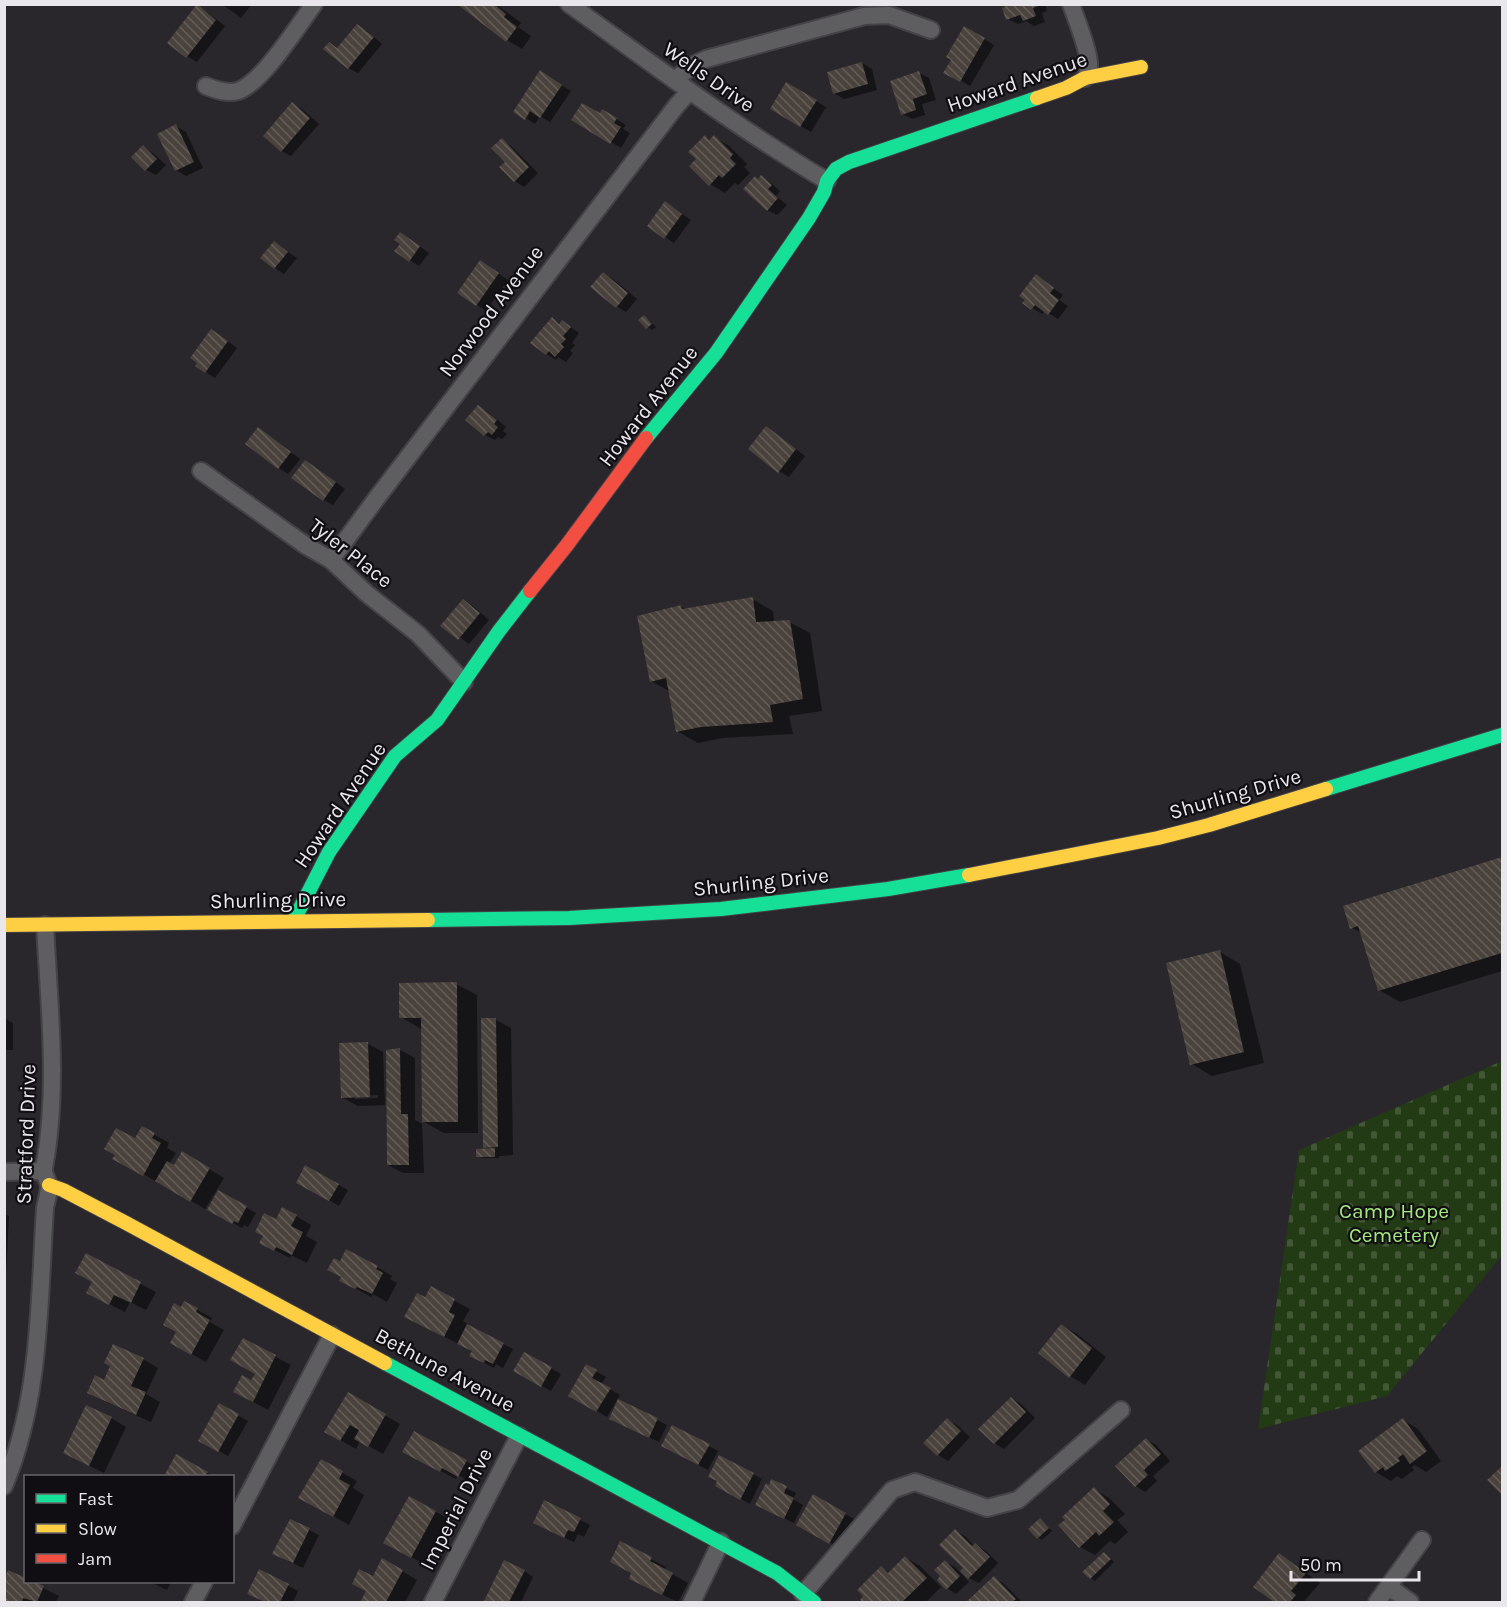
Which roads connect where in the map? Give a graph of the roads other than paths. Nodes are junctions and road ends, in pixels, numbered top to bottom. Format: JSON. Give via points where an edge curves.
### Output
{"nodes":[{"id":1,"x":314,"y":4,"type":"edge"},
{"id":2,"x":569,"y":4,"type":"edge"},
{"id":3,"x":1071,"y":4,"type":"edge"},
{"id":4,"x":932,"y":30,"type":"dead end"},
{"id":5,"x":1141,"y":67,"type":"dead end"},
{"id":6,"x":1085,"y":78,"type":"junction"},
{"id":7,"x":674,"y":80,"type":"junction"},
{"id":8,"x":206,"y":86,"type":"dead end"},
{"id":9,"x":689,"y":92,"type":"junction"},
{"id":10,"x":827,"y":181,"type":"junction"},
{"id":11,"x":201,"y":471,"type":"dead end"},
{"id":12,"x":331,"y":560,"type":"junction"},
{"id":13,"x":464,"y":682,"type":"junction"},
{"id":14,"x":1503,"y":735,"type":"edge"},
{"id":15,"x":294,"y":920,"type":"junction"},
{"id":16,"x":4,"y":925,"type":"edge"},
{"id":17,"x":45,"y":925,"type":"junction"},
{"id":18,"x":4,"y":1172,"type":"edge"},
{"id":19,"x":46,"y":1178,"type":"junction"},
{"id":20,"x":332,"y":1335,"type":"junction"},
{"id":21,"x":1121,"y":1410,"type":"dead end"},
{"id":22,"x":519,"y":1436,"type":"junction"},
{"id":23,"x":4,"y":1486,"type":"edge"},
{"id":24,"x":234,"y":1522,"type":"edge"},
{"id":25,"x":1422,"y":1540,"type":"dead end"},
{"id":26,"x":721,"y":1542,"type":"junction"},
{"id":27,"x":203,"y":1583,"type":"edge"},
{"id":28,"x":1389,"y":1587,"type":"junction"},
{"id":29,"x":808,"y":1598,"type":"edge"},
{"id":30,"x":193,"y":1602,"type":"edge"},
{"id":31,"x":433,"y":1602,"type":"edge"},
{"id":32,"x":692,"y":1602,"type":"edge"},
{"id":33,"x":1377,"y":1602,"type":"edge"},
{"id":34,"x":1410,"y":1602,"type":"edge"}],
"edges":[{"from":1,"to":8,"type":"street","via":[[254,82],[237,91],[218,91]]},
{"from":2,"to":7,"type":"street","name":"Wells Drive"},
{"from":3,"to":6,"type":"street","via":[[1086,50],[1089,71]]},
{"from":4,"to":7,"type":"street","via":[[889,15],[864,16],[706,59]]},
{"from":5,"to":6,"type":"street","name":"Howard Avenue"},
{"from":6,"to":10,"type":"street","name":"Howard Avenue","via":[[1066,88],[849,162],[836,169]]},
{"from":7,"to":9,"type":"street","name":"Wells Drive"},
{"from":9,"to":10,"type":"street","name":"Wells Drive"},
{"from":9,"to":12,"type":"street","name":"Norwood Avenue"},
{"from":10,"to":13,"type":"street","name":"Howard Avenue","via":[[809,218],[716,353],[660,420]]},
{"from":11,"to":12,"type":"street","name":"Tyler Place"},
{"from":12,"to":13,"type":"street","name":"Tyler Place","via":[[418,634]]},
{"from":13,"to":15,"type":"street","name":"Howard Avenue","via":[[437,720],[395,756],[329,852]]},
{"from":14,"to":15,"type":"street","name":"Shurling Drive","via":[[1158,838],[888,889],[721,909],[569,918]]},
{"from":15,"to":17,"type":"street","name":"Shurling Drive"},
{"from":16,"to":17,"type":"street","name":"Shurling Drive"},
{"from":17,"to":19,"type":"street","name":"Stratford Drive","via":[[52,1077]]},
{"from":18,"to":19,"type":"street","name":"Bethune Avenue"},
{"from":19,"to":20,"type":"street","name":"Bethune Avenue"},
{"from":19,"to":23,"type":"street","name":"Stratford Drive","via":[[34,1370],[20,1442]]},
{"from":20,"to":22,"type":"street","name":"Bethune Avenue"},
{"from":20,"to":24,"type":"street"},
{"from":21,"to":29,"type":"street","via":[[1018,1500],[987,1508],[915,1482],[892,1490]]},
{"from":22,"to":26,"type":"street","name":"Bethune Avenue"},
{"from":22,"to":31,"type":"street","name":"Imperial Drive"},
{"from":25,"to":28,"type":"street"},
{"from":26,"to":29,"type":"street","name":"Bethune Avenue","via":[[777,1573]]},
{"from":26,"to":32,"type":"street"},
{"from":27,"to":30,"type":"street"},
{"from":28,"to":33,"type":"street"},
{"from":28,"to":34,"type":"street"}]}
